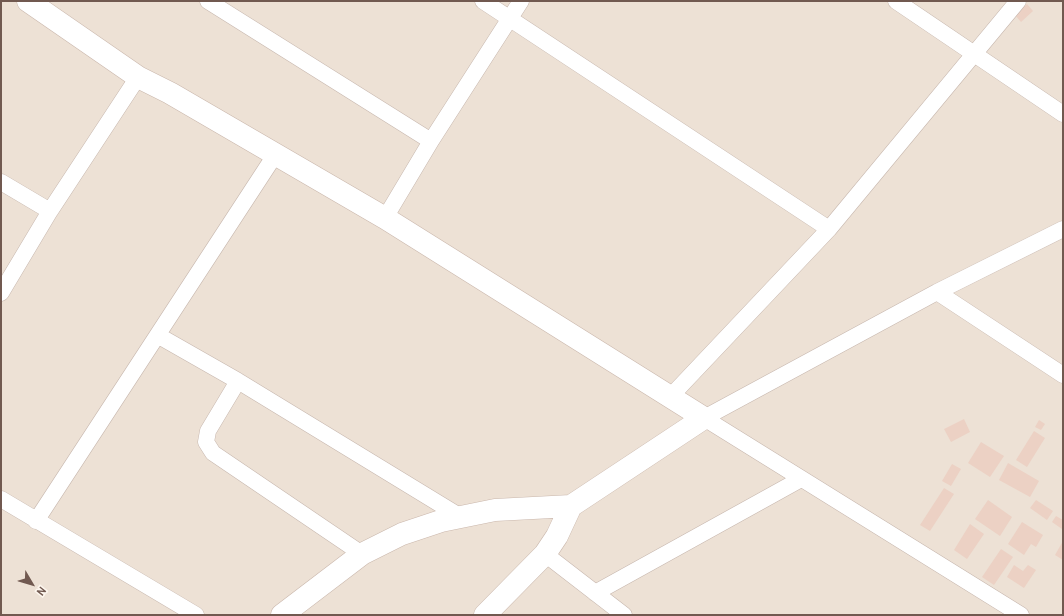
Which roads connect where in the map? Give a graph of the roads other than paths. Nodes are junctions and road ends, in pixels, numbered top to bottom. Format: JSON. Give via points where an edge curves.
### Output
{"nodes":[{"id":1,"x":28,"y":1,"type":"edge"},
{"id":2,"x":208,"y":1,"type":"edge"},
{"id":3,"x":483,"y":1,"type":"edge"},
{"id":4,"x":521,"y":1,"type":"edge"},
{"id":5,"x":896,"y":1,"type":"edge"},
{"id":6,"x":1018,"y":1,"type":"edge"},
{"id":7,"x":510,"y":18,"type":"junction"},
{"id":8,"x":975,"y":53,"type":"junction"},
{"id":9,"x":138,"y":77,"type":"junction"},
{"id":10,"x":1063,"y":114,"type":"edge"},
{"id":11,"x":431,"y":141,"type":"junction"},
{"id":12,"x":275,"y":155,"type":"junction"},
{"id":13,"x":1,"y":182,"type":"edge"},
{"id":14,"x":50,"y":210,"type":"junction"},
{"id":15,"x":385,"y":218,"type":"junction"},
{"id":16,"x":829,"y":229,"type":"junction"},
{"id":17,"x":1063,"y":229,"type":"edge"},
{"id":18,"x":937,"y":292,"type":"junction"},
{"id":19,"x":1,"y":293,"type":"edge"},
{"id":20,"x":159,"y":336,"type":"junction"},
{"id":21,"x":1063,"y":375,"type":"edge"},
{"id":22,"x":238,"y":381,"type":"junction"},
{"id":23,"x":672,"y":396,"type":"junction"},
{"id":24,"x":704,"y":418,"type":"junction"},
{"id":25,"x":801,"y":479,"type":"junction"},
{"id":26,"x":1,"y":500,"type":"edge"},
{"id":27,"x":571,"y":506,"type":"junction"},
{"id":28,"x":461,"y":516,"type":"junction"},
{"id":29,"x":36,"y":521,"type":"junction"},
{"id":30,"x":362,"y":554,"type":"junction"},
{"id":31,"x":544,"y":554,"type":"junction"},
{"id":32,"x":595,"y":593,"type":"junction"},
{"id":33,"x":196,"y":615,"type":"edge"},
{"id":34,"x":282,"y":615,"type":"edge"},
{"id":35,"x":485,"y":615,"type":"edge"},
{"id":36,"x":624,"y":615,"type":"edge"},
{"id":37,"x":1021,"y":615,"type":"edge"}],
"edges":[{"from":1,"to":9,"type":"street"},
{"from":2,"to":11,"type":"street"},
{"from":3,"to":7,"type":"street"},
{"from":4,"to":7,"type":"street"},
{"from":5,"to":8,"type":"street"},
{"from":6,"to":8,"type":"street"},
{"from":7,"to":11,"type":"street"},
{"from":7,"to":16,"type":"street"},
{"from":8,"to":10,"type":"street"},
{"from":8,"to":16,"type":"street"},
{"from":9,"to":12,"type":"street"},
{"from":9,"to":14,"type":"street"},
{"from":11,"to":15,"type":"street"},
{"from":12,"to":15,"type":"street"},
{"from":12,"to":20,"type":"street"},
{"from":13,"to":14,"type":"street"},
{"from":14,"to":19,"type":"street"},
{"from":15,"to":23,"type":"street"},
{"from":16,"to":23,"type":"street"},
{"from":17,"to":18,"type":"street"},
{"from":18,"to":21,"type":"street"},
{"from":18,"to":24,"type":"street"},
{"from":20,"to":22,"type":"street"},
{"from":20,"to":29,"type":"street"},
{"from":22,"to":28,"type":"street"},
{"from":22,"to":30,"type":"street","via":[[208,431],[206,442],[213,453]]},
{"from":23,"to":24,"type":"street"},
{"from":24,"to":25,"type":"street"},
{"from":24,"to":27,"type":"street"},
{"from":25,"to":32,"type":"street"},
{"from":25,"to":37,"type":"street"},
{"from":26,"to":29,"type":"street"},
{"from":27,"to":28,"type":"street","via":[[495,510]]},
{"from":27,"to":31,"type":"street"},
{"from":28,"to":30,"type":"street","via":[[402,534]]},
{"from":29,"to":33,"type":"street"},
{"from":30,"to":34,"type":"street"},
{"from":31,"to":32,"type":"street"},
{"from":31,"to":35,"type":"street"},
{"from":32,"to":36,"type":"street"}]}
